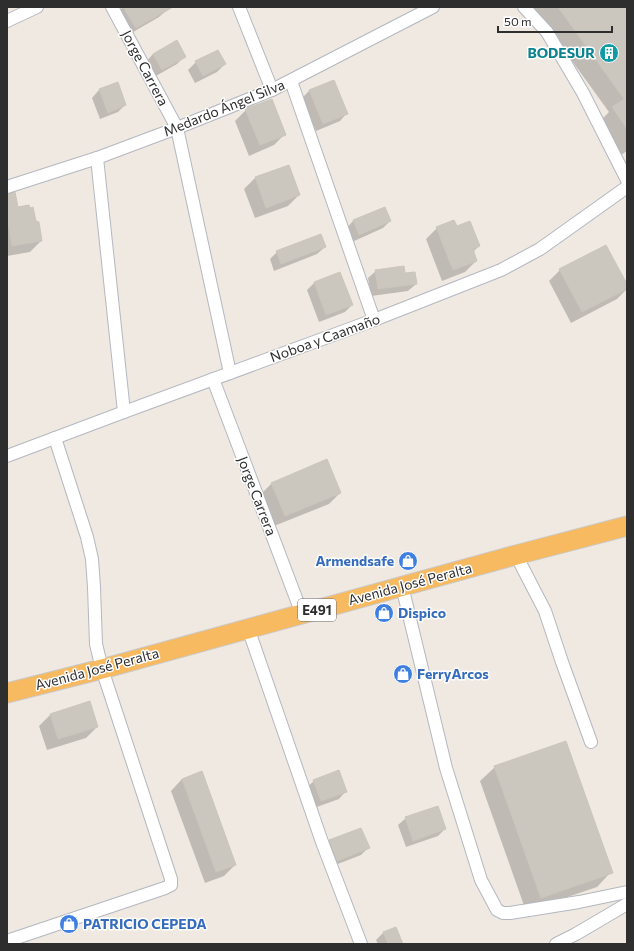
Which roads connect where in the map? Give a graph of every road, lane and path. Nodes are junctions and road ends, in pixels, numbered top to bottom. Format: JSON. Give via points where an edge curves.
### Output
{"nodes":[{"id":1,"x":36,"y":7,"type":"edge"},
{"id":2,"x":112,"y":7,"type":"edge"},
{"id":3,"x":239,"y":7,"type":"edge"},
{"id":4,"x":432,"y":7,"type":"edge"},
{"id":5,"x":524,"y":7,"type":"edge"},
{"id":6,"x":7,"y":21,"type":"edge"},
{"id":7,"x":291,"y":81,"type":"junction"},
{"id":8,"x":272,"y":90,"type":"junction"},
{"id":9,"x":177,"y":128,"type":"junction"},
{"id":10,"x":97,"y":158,"type":"junction"},
{"id":11,"x":627,"y":180,"type":"edge"},
{"id":12,"x":627,"y":187,"type":"edge"},
{"id":13,"x":7,"y":188,"type":"edge"},
{"id":14,"x":374,"y":320,"type":"junction"},
{"id":15,"x":230,"y":373,"type":"junction"},
{"id":16,"x":212,"y":379,"type":"junction"},
{"id":17,"x":124,"y":412,"type":"junction"},
{"id":18,"x":55,"y":438,"type":"junction"},
{"id":19,"x":7,"y":456,"type":"edge"},
{"id":20,"x":627,"y":526,"type":"edge"},
{"id":21,"x":516,"y":555,"type":"junction"},
{"id":22,"x":402,"y":586,"type":"junction"},
{"id":23,"x":302,"y":614,"type":"junction"},
{"id":24,"x":248,"y":628,"type":"junction"},
{"id":25,"x":102,"y":669,"type":"junction"},
{"id":26,"x":7,"y":693,"type":"edge"},
{"id":27,"x":591,"y":742,"type":"dead end"},
{"id":28,"x":627,"y":892,"type":"edge"},
{"id":29,"x":627,"y":904,"type":"edge"},
{"id":30,"x":578,"y":939,"type":"edge"},
{"id":31,"x":7,"y":941,"type":"edge"},
{"id":32,"x":361,"y":944,"type":"edge"},
{"id":33,"x":556,"y":944,"type":"edge"}],
"edges":[{"from":1,"to":6,"type":"street"},
{"from":2,"to":9,"type":"street","name":"Jorge Carrera"},
{"from":3,"to":8,"type":"street"},
{"from":4,"to":7,"type":"street","name":"Medardo Ángel Silva"},
{"from":5,"to":11,"type":"street","via":[[547,32],[583,93]]},
{"from":7,"to":8,"type":"street","name":"Medardo Ángel Silva"},
{"from":7,"to":14,"type":"street"},
{"from":8,"to":9,"type":"street","name":"Medardo Ángel Silva"},
{"from":9,"to":10,"type":"street","name":"Medardo Ángel Silva"},
{"from":9,"to":15,"type":"street","name":"Jorge Carrera"},
{"from":10,"to":13,"type":"street","name":"Medardo Ángel Silva"},
{"from":10,"to":17,"type":"street"},
{"from":12,"to":14,"type":"street","name":"Noboa y Caamaño","via":[[540,249],[494,273]]},
{"from":14,"to":15,"type":"street","name":"Noboa y Caamaño"},
{"from":15,"to":16,"type":"street","name":"Noboa y Caamaño"},
{"from":16,"to":17,"type":"street","name":"Noboa y Caamaño"},
{"from":16,"to":23,"type":"street","name":"Jorge Carrera"},
{"from":17,"to":18,"type":"street","name":"Noboa y Caamaño"},
{"from":18,"to":19,"type":"street","name":"Noboa y Caamaño"},
{"from":18,"to":25,"type":"street","via":[[92,559],[96,644]]},
{"from":20,"to":21,"type":"highway","name":"Avenida José Peralta","number":"E491"},
{"from":21,"to":22,"type":"highway","name":"Avenida José Peralta","number":"E491"},
{"from":21,"to":27,"type":"street","via":[[545,611]]},
{"from":22,"to":23,"type":"highway","name":"Avenida José Peralta","number":"E491"},
{"from":22,"to":28,"type":"street","via":[[446,768],[481,880],[497,910],[510,913]]},
{"from":23,"to":24,"type":"highway","name":"Avenida José Peralta","number":"E491"},
{"from":24,"to":25,"type":"highway","name":"Avenida José Peralta","number":"E491"},
{"from":24,"to":32,"type":"street","via":[[322,842]]},
{"from":25,"to":26,"type":"highway","name":"Avenida José Peralta","number":"E491"},
{"from":25,"to":31,"type":"street","via":[[171,885]]},
{"from":29,"to":30,"type":"street"},
{"from":30,"to":33,"type":"street"}]}
